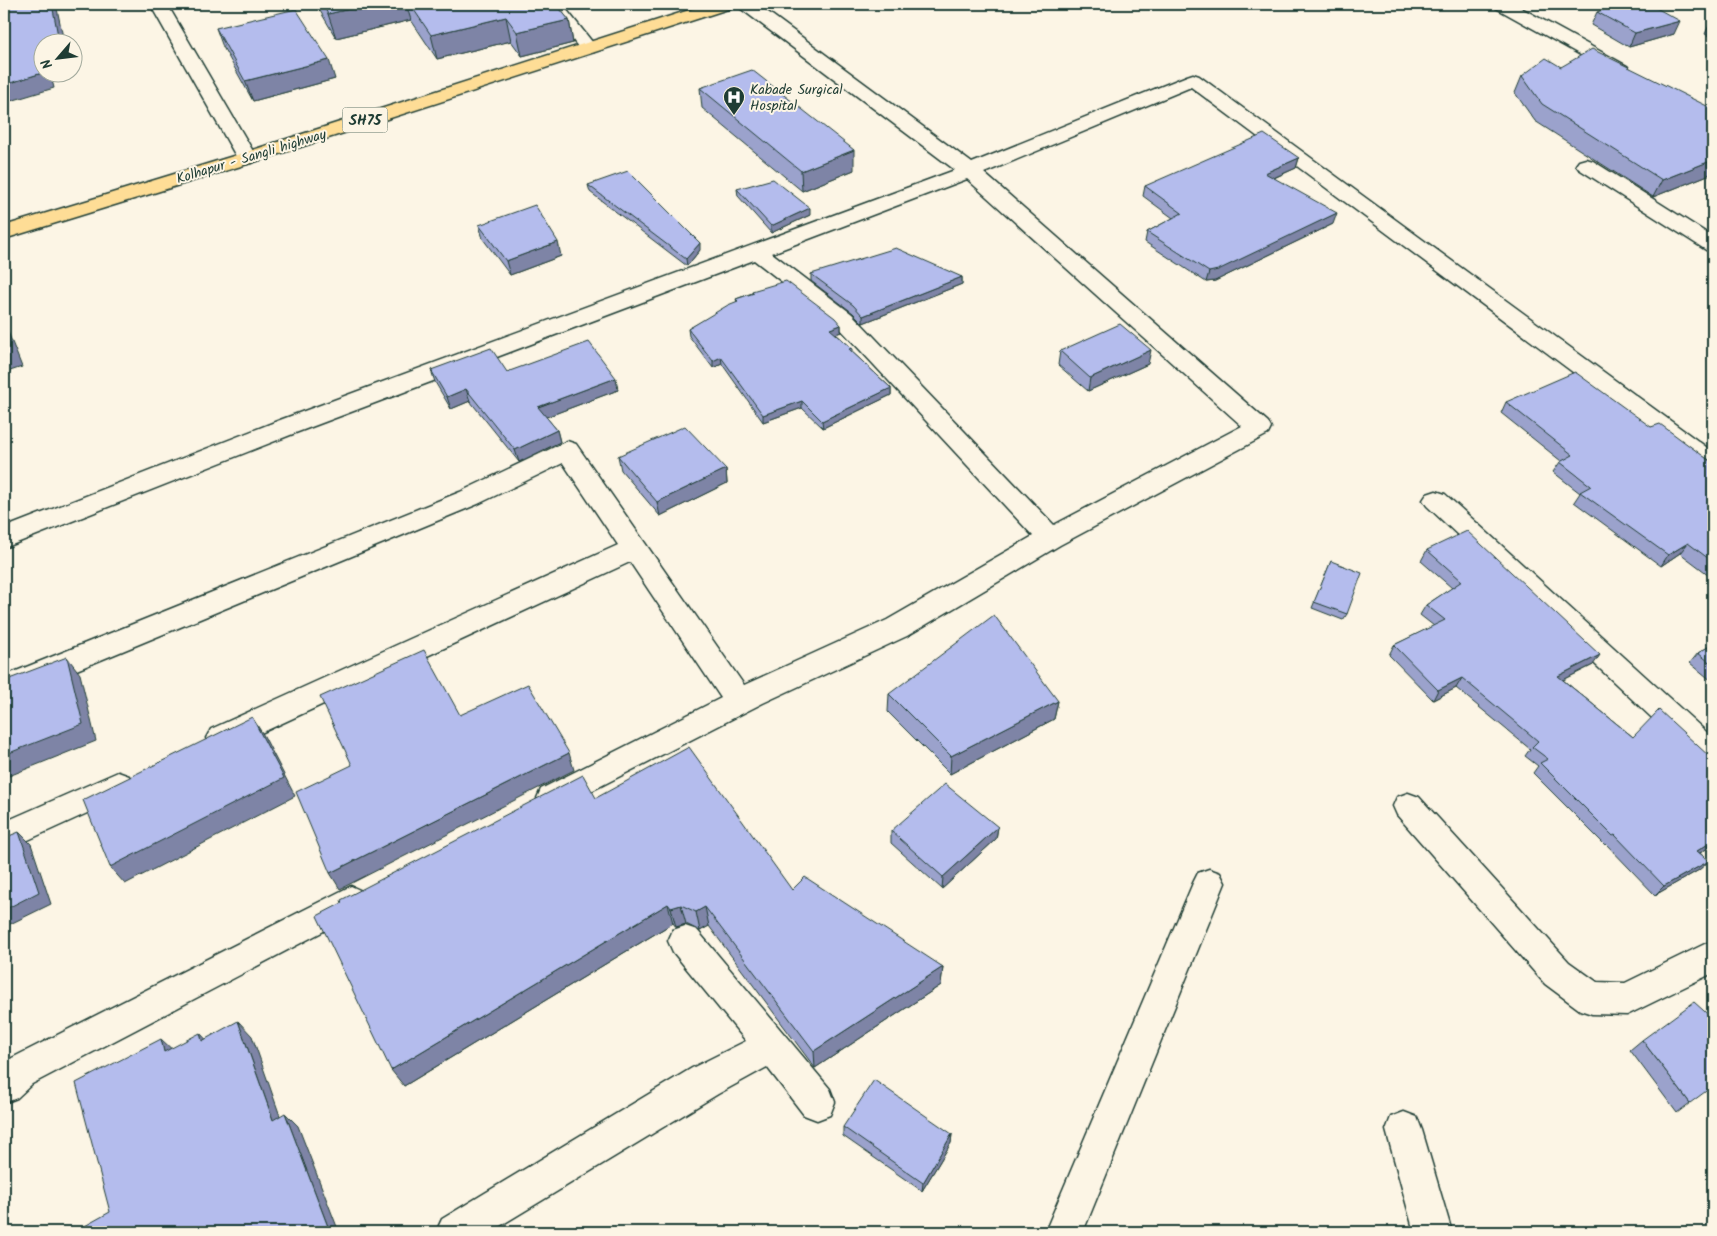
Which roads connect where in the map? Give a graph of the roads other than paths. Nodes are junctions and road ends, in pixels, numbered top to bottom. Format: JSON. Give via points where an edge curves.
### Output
{"nodes":[{"id":1,"x":158,"y":4,"type":"edge"},
{"id":2,"x":553,"y":4,"type":"edge"},
{"id":3,"x":725,"y":4,"type":"edge"},
{"id":4,"x":746,"y":4,"type":"edge"},
{"id":5,"x":1502,"y":4,"type":"edge"},
{"id":6,"x":588,"y":48,"type":"junction"},
{"id":7,"x":1637,"y":79,"type":"edge"},
{"id":8,"x":248,"y":158,"type":"junction"},
{"id":9,"x":1586,"y":165,"type":"dead end"},
{"id":10,"x":970,"y":172,"type":"junction"},
{"id":11,"x":4,"y":232,"type":"edge"},
{"id":12,"x":1713,"y":246,"type":"edge"},
{"id":13,"x":756,"y":251,"type":"junction"},
{"id":14,"x":1713,"y":464,"type":"edge"},
{"id":15,"x":1436,"y":500,"type":"dead end"},
{"id":16,"x":4,"y":538,"type":"edge"},
{"id":17,"x":1051,"y":538,"type":"junction"},
{"id":18,"x":634,"y":549,"type":"junction"},
{"id":19,"x":4,"y":688,"type":"edge"},
{"id":20,"x":752,"y":695,"type":"junction"},
{"id":21,"x":202,"y":747,"type":"edge"},
{"id":22,"x":1713,"y":756,"type":"edge"},
{"id":23,"x":139,"y":776,"type":"edge"},
{"id":24,"x":1408,"y":806,"type":"dead end"},
{"id":25,"x":532,"y":808,"type":"edge"},
{"id":26,"x":4,"y":838,"type":"edge"},
{"id":27,"x":1210,"y":883,"type":"dead end"},
{"id":28,"x":373,"y":890,"type":"edge"},
{"id":29,"x":685,"y":941,"type":"edge"},
{"id":30,"x":1713,"y":956,"type":"edge"},
{"id":31,"x":772,"y":1046,"type":"junction"},
{"id":32,"x":4,"y":1084,"type":"edge"},
{"id":33,"x":817,"y":1102,"type":"dead end"},
{"id":34,"x":1404,"y":1130,"type":"dead end"},
{"id":35,"x":455,"y":1232,"type":"edge"},
{"id":36,"x":1064,"y":1232,"type":"edge"},
{"id":37,"x":1433,"y":1232,"type":"edge"}],
"edges":[{"from":1,"to":8,"type":"street"},
{"from":2,"to":6,"type":"street"},
{"from":3,"to":6,"type":"main road","name":"Kolhapur - Sangli highway","number":"SH75"},
{"from":4,"to":10,"type":"street"},
{"from":5,"to":7,"type":"street"},
{"from":6,"to":8,"type":"main road","name":"Kolhapur - Sangli highway","number":"SH75"},
{"from":8,"to":11,"type":"main road","name":"Kolhapur - Sangli highway","number":"SH75"},
{"from":9,"to":12,"type":"street"},
{"from":10,"to":13,"type":"street"},
{"from":10,"to":14,"type":"street","via":[[1192,80]]},
{"from":10,"to":17,"type":"street","via":[[1260,428]]},
{"from":13,"to":16,"type":"street","via":[[289,426]]},
{"from":13,"to":17,"type":"street","via":[[844,319]]},
{"from":15,"to":22,"type":"street"},
{"from":17,"to":20,"type":"street","via":[[897,628]]},
{"from":18,"to":19,"type":"street","via":[[566,450],[469,498]]},
{"from":18,"to":20,"type":"street","via":[[737,698]]},
{"from":18,"to":21,"type":"street"},
{"from":20,"to":25,"type":"street"},
{"from":23,"to":26,"type":"street"},
{"from":24,"to":30,"type":"street","via":[[1557,974],[1592,998],[1627,999]]},
{"from":27,"to":36,"type":"street"},
{"from":28,"to":32,"type":"street","via":[[20,1072]]},
{"from":29,"to":31,"type":"street"},
{"from":31,"to":33,"type":"street"},
{"from":31,"to":35,"type":"street","via":[[705,1081]]},
{"from":34,"to":37,"type":"street"}]}
